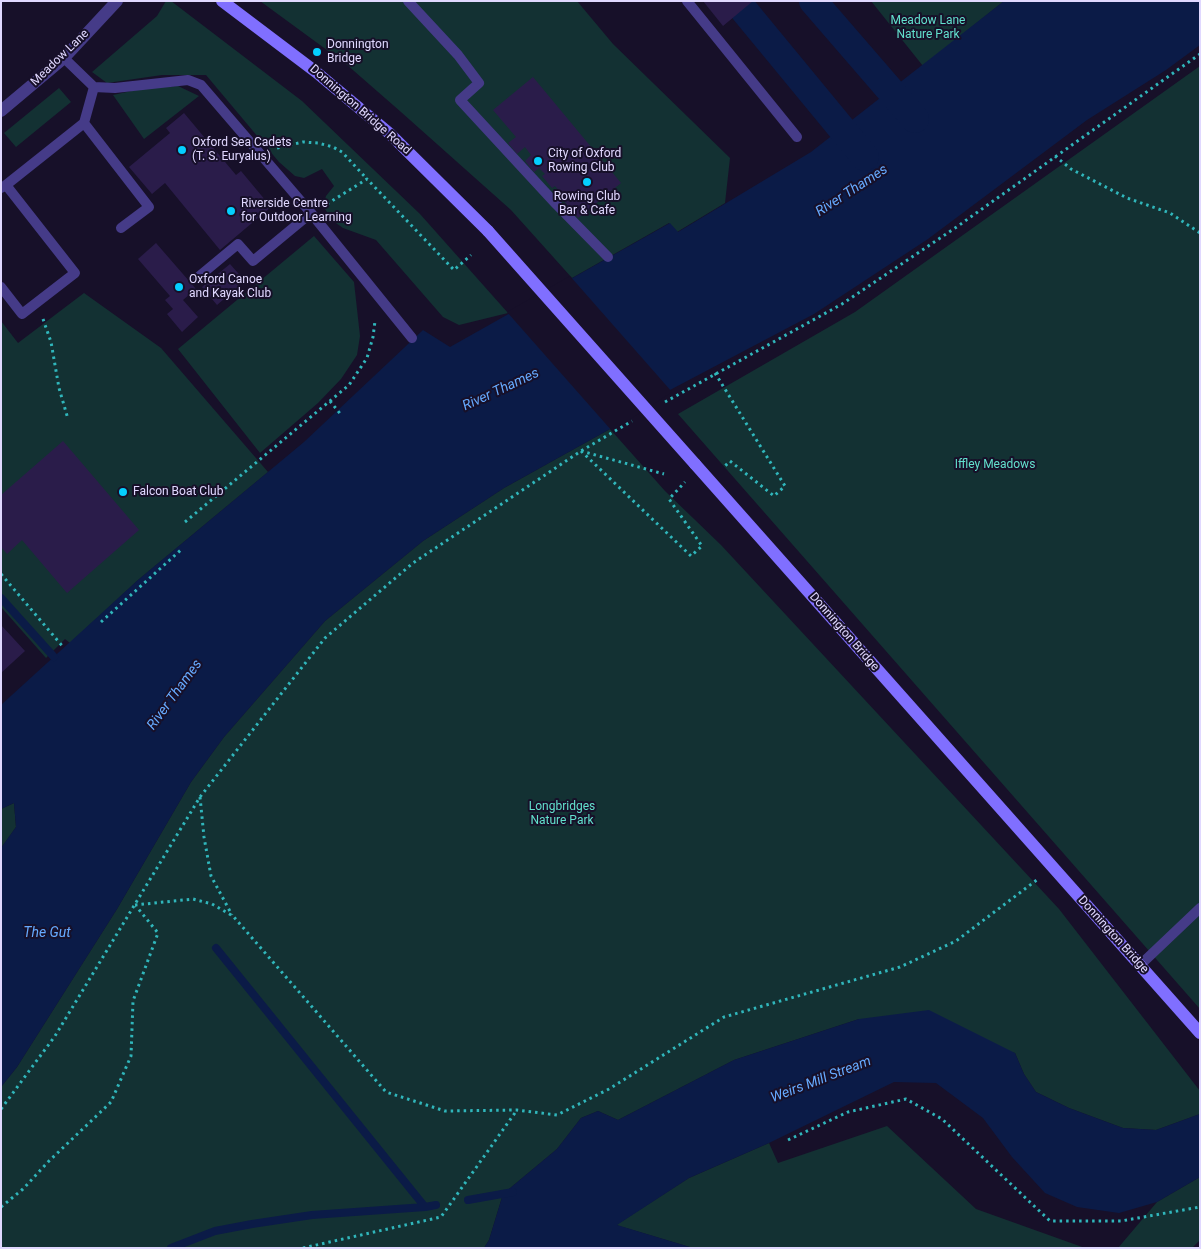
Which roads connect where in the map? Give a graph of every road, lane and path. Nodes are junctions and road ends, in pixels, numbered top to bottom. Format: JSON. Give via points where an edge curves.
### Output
{"nodes":[{"id":1,"x":117,"y":1,"type":"edge"},
{"id":2,"x":222,"y":1,"type":"edge"},
{"id":3,"x":408,"y":1,"type":"edge"},
{"id":4,"x":687,"y":1,"type":"edge"},
{"id":5,"x":1200,"y":54,"type":"edge"},
{"id":6,"x":64,"y":58,"type":"junction"},
{"id":7,"x":94,"y":86,"type":"junction"},
{"id":8,"x":1,"y":111,"type":"edge"},
{"id":9,"x":84,"y":123,"type":"junction"},
{"id":10,"x":798,"y":137,"type":"dead end"},
{"id":11,"x":258,"y":152,"type":"junction"},
{"id":12,"x":1055,"y":156,"type":"junction"},
{"id":13,"x":367,"y":179,"type":"junction"},
{"id":14,"x":3,"y":187,"type":"edge"},
{"id":15,"x":311,"y":214,"type":"junction"},
{"id":16,"x":121,"y":228,"type":"dead end"},
{"id":17,"x":488,"y":231,"type":"joint"},
{"id":18,"x":1200,"y":233,"type":"edge"},
{"id":19,"x":471,"y":255,"type":"dead end"},
{"id":20,"x":608,"y":257,"type":"dead end"},
{"id":21,"x":197,"y":278,"type":"dead end"},
{"id":22,"x":1,"y":287,"type":"edge"},
{"id":23,"x":377,"y":295,"type":"junction"},
{"id":24,"x":38,"y":302,"type":"junction"},
{"id":25,"x":412,"y":338,"type":"dead end"},
{"id":26,"x":715,"y":373,"type":"junction"},
{"id":27,"x":330,"y":401,"type":"junction"},
{"id":28,"x":656,"y":407,"type":"dead end"},
{"id":29,"x":342,"y":416,"type":"dead end"},
{"id":30,"x":640,"y":417,"type":"dead end"},
{"id":31,"x":68,"y":420,"type":"dead end"},
{"id":32,"x":581,"y":450,"type":"junction"},
{"id":33,"x":664,"y":474,"type":"dead end"},
{"id":34,"x":687,"y":481,"type":"dead end"},
{"id":35,"x":710,"y":481,"type":"junction"},
{"id":36,"x":185,"y":522,"type":"dead end"},
{"id":37,"x":183,"y":548,"type":"dead end"},
{"id":38,"x":1,"y":574,"type":"edge"},
{"id":39,"x":101,"y":622,"type":"dead end"},
{"id":40,"x":64,"y":648,"type":"dead end"},
{"id":41,"x":200,"y":796,"type":"junction"},
{"id":42,"x":1051,"y":866,"type":"junction"},
{"id":43,"x":135,"y":906,"type":"junction"},
{"id":44,"x":1200,"y":908,"type":"edge"},
{"id":45,"x":233,"y":916,"type":"junction"},
{"id":46,"x":1140,"y":965,"type":"junction"},
{"id":47,"x":1200,"y":1032,"type":"edge"},
{"id":48,"x":1,"y":1110,"type":"edge"},
{"id":49,"x":517,"y":1110,"type":"junction"},
{"id":50,"x":788,"y":1140,"type":"dead end"},
{"id":51,"x":1,"y":1207,"type":"edge"},
{"id":52,"x":1200,"y":1207,"type":"edge"},
{"id":53,"x":303,"y":1248,"type":"edge"}],
"edges":[{"from":1,"to":6,"type":"street","name":"Meadow Lane"},
{"from":2,"to":17,"type":"main road","name":"Donnington Bridge Road","via":[[316,72],[389,133]]},
{"from":3,"to":20,"type":"lane","via":[[479,83],[460,100]]},
{"from":4,"to":10,"type":"lane"},
{"from":5,"to":12,"type":"path"},
{"from":6,"to":7,"type":"lane"},
{"from":6,"to":8,"type":"street","name":"Meadow Lane"},
{"from":7,"to":9,"type":"lane"},
{"from":7,"to":11,"type":"lane","via":[[115,88],[188,80],[201,85]]},
{"from":9,"to":14,"type":"lane"},
{"from":9,"to":16,"type":"lane","via":[[149,207]]},
{"from":11,"to":13,"type":"path","via":[[303,142],[318,143],[342,152]]},
{"from":11,"to":15,"type":"lane"},
{"from":12,"to":18,"type":"path","via":[[1071,169],[1127,198],[1170,213]]},
{"from":12,"to":26,"type":"path","via":[[842,304]]},
{"from":13,"to":15,"type":"path"},
{"from":13,"to":19,"type":"path","via":[[454,270]]},
{"from":14,"to":24,"type":"lane","via":[[75,273]]},
{"from":15,"to":21,"type":"lane","via":[[253,261],[238,244]]},
{"from":15,"to":23,"type":"lane"},
{"from":17,"to":35,"type":"main road","name":"Donnington Bridge","bridge":true},
{"from":22,"to":24,"type":"lane","via":[[22,314]]},
{"from":23,"to":25,"type":"lane"},
{"from":23,"to":27,"type":"path","via":[[373,337],[367,358],[349,385]]},
{"from":24,"to":31,"type":"path","via":[[51,342],[58,388]]},
{"from":26,"to":28,"type":"path"},
{"from":26,"to":35,"type":"path","via":[[785,486],[774,496],[730,461]]},
{"from":27,"to":29,"type":"path"},
{"from":27,"to":36,"type":"path"},
{"from":30,"to":32,"type":"path"},
{"from":32,"to":33,"type":"path"},
{"from":32,"to":34,"type":"path","via":[[691,556],[702,546],[669,499]]},
{"from":32,"to":41,"type":"path","via":[[413,563],[325,638]]},
{"from":35,"to":42,"type":"main road","name":"Donnington Bridge"},
{"from":37,"to":39,"type":"path"},
{"from":38,"to":40,"type":"path"},
{"from":41,"to":43,"type":"path"},
{"from":41,"to":45,"type":"path","via":[[211,876]]},
{"from":42,"to":46,"type":"main road","name":"Donnington Bridge"},
{"from":42,"to":49,"type":"path","via":[[956,941],[900,967],[724,1017],[609,1089],[558,1115]]},
{"from":43,"to":45,"type":"path","via":[[193,899],[212,904]]},
{"from":43,"to":48,"type":"path","via":[[55,1036]]},
{"from":43,"to":51,"type":"path","via":[[158,934],[133,1001],[131,1056],[111,1102]]},
{"from":44,"to":46,"type":"lane"},
{"from":45,"to":49,"type":"path","via":[[386,1092],[444,1111]]},
{"from":46,"to":47,"type":"main road","name":"Donnington Bridge"},
{"from":49,"to":53,"type":"path","via":[[442,1218]]},
{"from":50,"to":52,"type":"path","via":[[848,1112],[906,1099],[942,1119],[1050,1221],[1121,1221]]}]}
